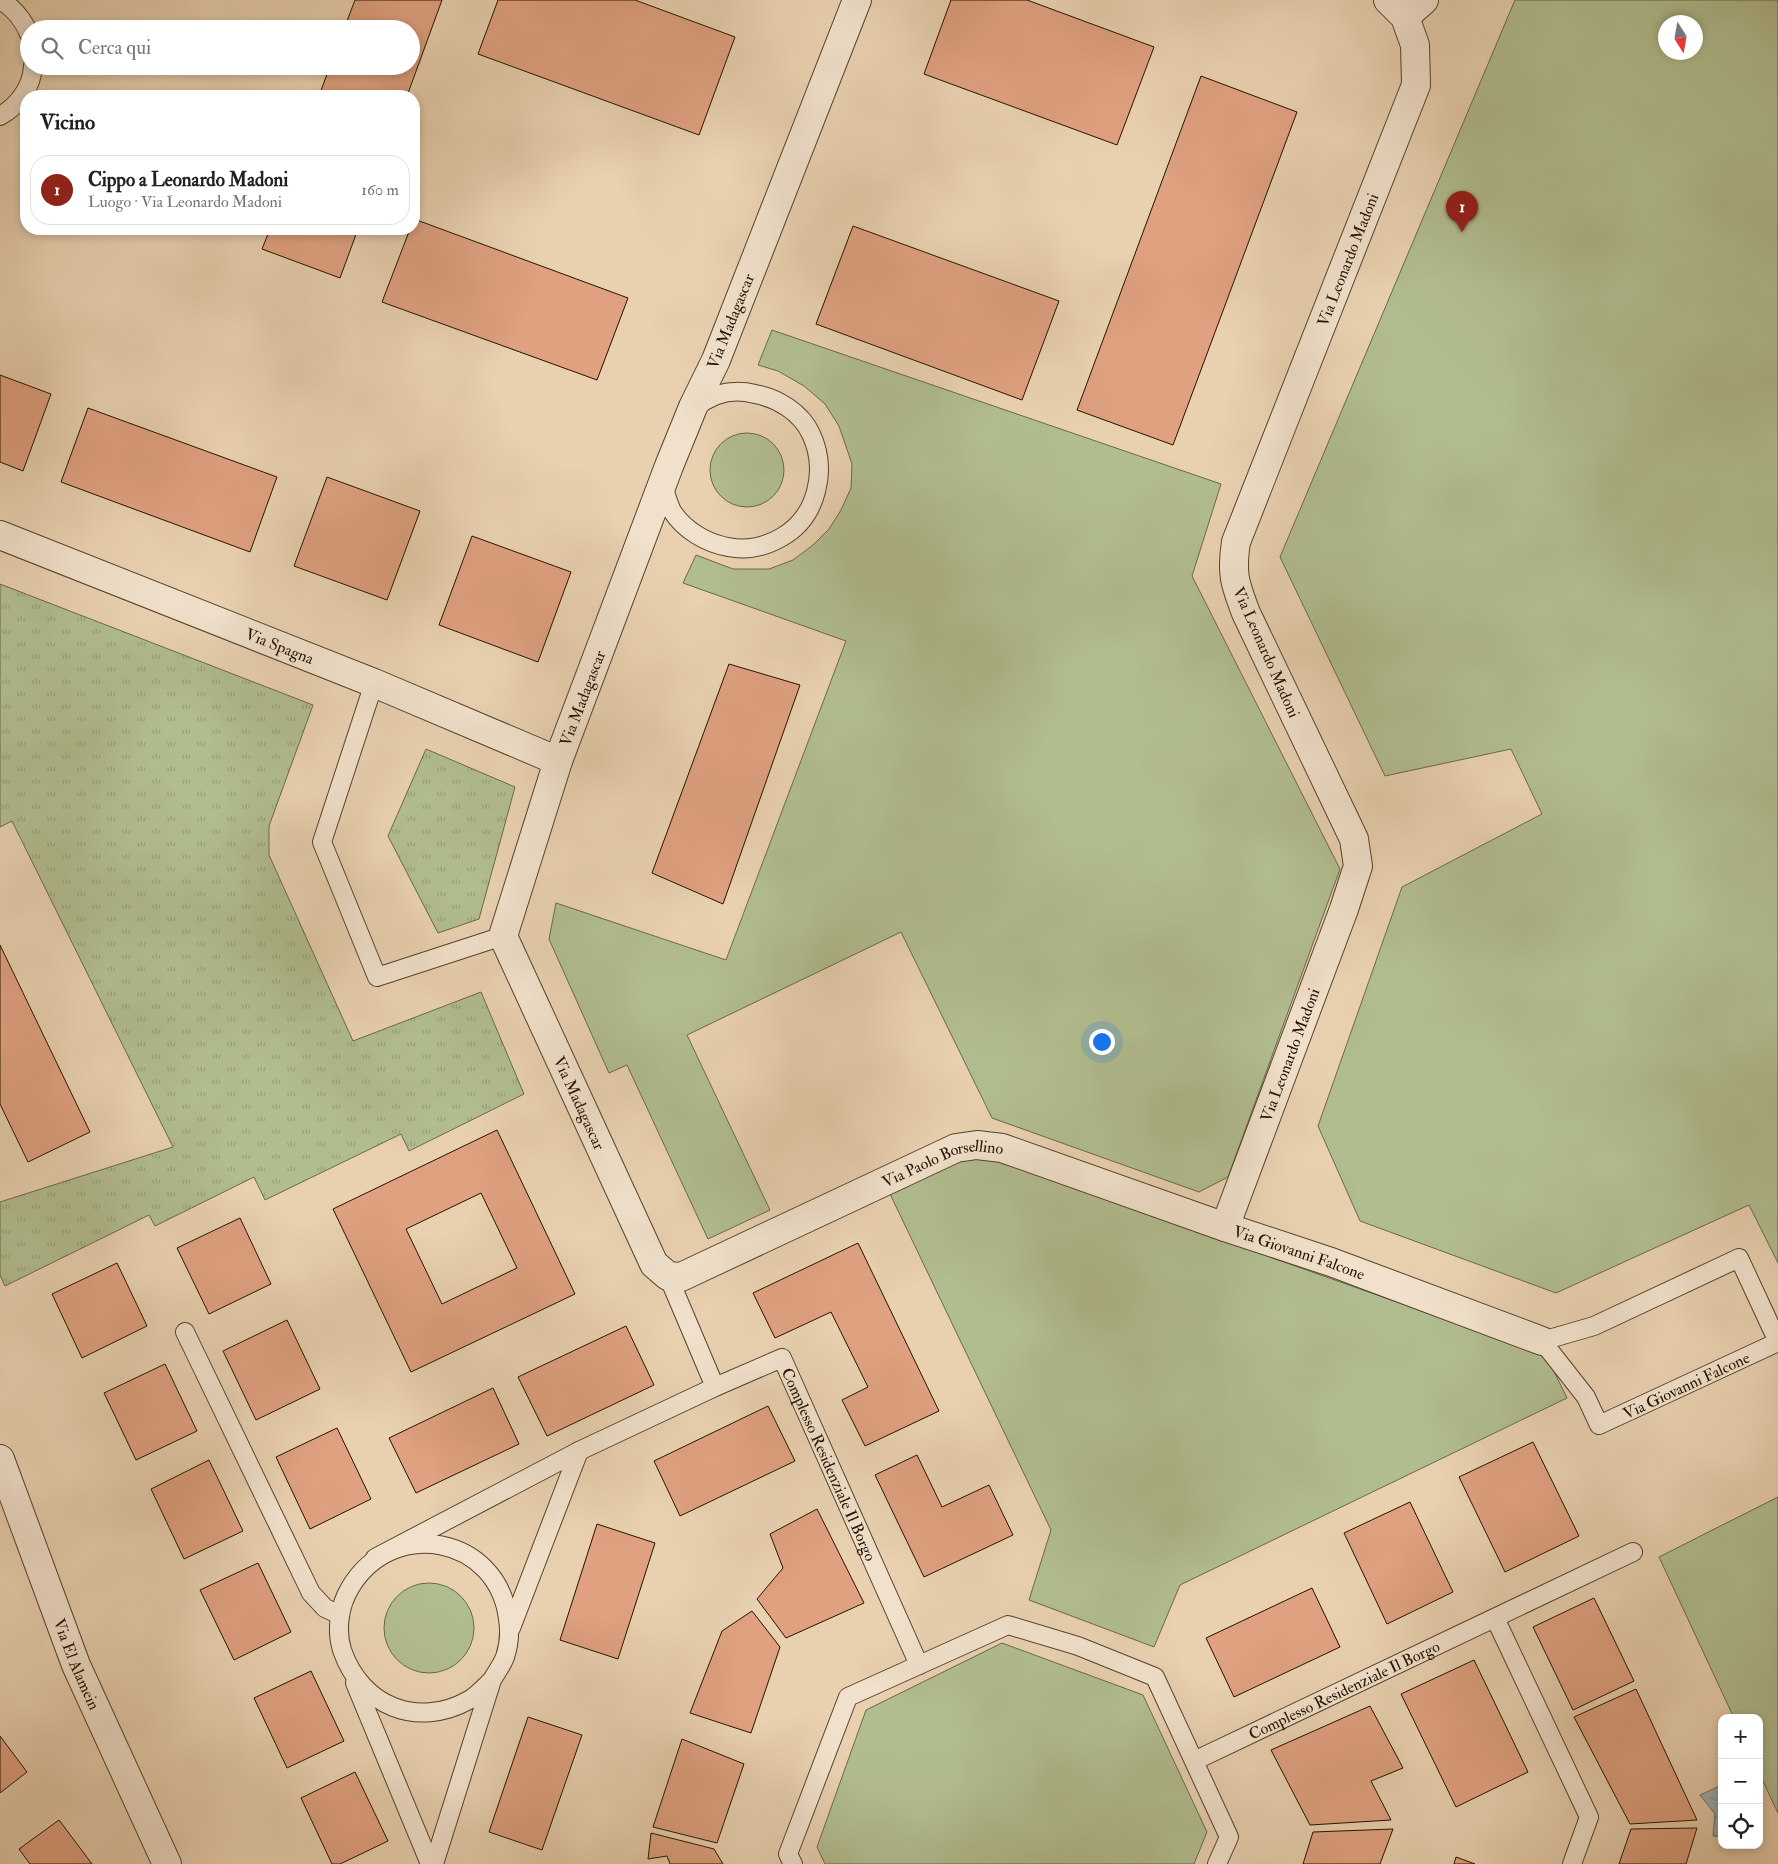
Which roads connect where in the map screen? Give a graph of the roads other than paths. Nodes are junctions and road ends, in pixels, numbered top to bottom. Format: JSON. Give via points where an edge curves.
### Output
{"nodes":[{"id":1,"x":0,"y":0,"type":"edge"},
{"id":2,"x":857,"y":0,"type":"edge"},
{"id":3,"x":1406,"y":6,"type":"edge"},
{"id":4,"x":22,"y":20,"type":"edge"},
{"id":5,"x":30,"y":75,"type":"edge"},
{"id":6,"x":26,"y":90,"type":"edge"},
{"id":7,"x":20,"y":99,"type":"edge"},
{"id":8,"x":0,"y":116,"type":"edge"},
{"id":9,"x":693,"y":407,"type":"junction"},
{"id":10,"x":663,"y":486,"type":"junction"},
{"id":11,"x":0,"y":535,"type":"edge"},
{"id":12,"x":374,"y":683,"type":"junction"},
{"id":13,"x":558,"y":761,"type":"junction"},
{"id":14,"x":504,"y":936,"type":"junction"},
{"id":15,"x":1225,"y":1227,"type":"junction"},
{"id":16,"x":668,"y":1276,"type":"junction"},
{"id":17,"x":185,"y":1332,"type":"dead end"},
{"id":18,"x":1542,"y":1341,"type":"junction"},
{"id":19,"x":715,"y":1386,"type":"junction"},
{"id":20,"x":579,"y":1451,"type":"junction"},
{"id":21,"x":0,"y":1459,"type":"edge"},
{"id":22,"x":1633,"y":1552,"type":"dead end"},
{"id":23,"x":375,"y":1558,"type":"junction"},
{"id":24,"x":340,"y":1615,"type":"junction"},
{"id":25,"x":1495,"y":1618,"type":"junction"},
{"id":26,"x":510,"y":1630,"type":"junction"},
{"id":27,"x":919,"y":1665,"type":"junction"},
{"id":28,"x":348,"y":1666,"type":"junction"},
{"id":29,"x":492,"y":1680,"type":"junction"},
{"id":30,"x":1194,"y":1761,"type":"junction"},
{"id":31,"x":167,"y":1864,"type":"edge"},
{"id":32,"x":432,"y":1864,"type":"edge"},
{"id":33,"x":793,"y":1864,"type":"edge"},
{"id":34,"x":1217,"y":1864,"type":"edge"},
{"id":35,"x":1572,"y":1864,"type":"edge"}],
"edges":[{"from":1,"to":4,"type":"lane"},
{"from":2,"to":9,"type":"street","name":"Via Madagascar","via":[[716,360]]},
{"from":3,"to":15,"type":"street","name":"Via Leonardo Madoni","via":[[1415,45],[1416,85],[1236,542],[1232,565],[1246,613],[1354,839],[1358,866]]},
{"from":5,"to":6,"type":"lane"},
{"from":7,"to":8,"type":"lane","via":[[12,110]]},
{"from":9,"to":10,"type":"street","name":"Via Madagascar"},
{"from":9,"to":10,"type":"lane","via":[[718,395],[744,392],[771,397],[794,412],[811,433],[819,459],[819,486],[809,511],[791,532],[768,545],[741,550],[714,545],[690,532],[672,511]]},
{"from":10,"to":13,"type":"street","name":"Via Madagascar"},
{"from":11,"to":12,"type":"street","name":"Via Spagna"},
{"from":12,"to":13,"type":"street","name":"Via Spagna"},
{"from":12,"to":14,"type":"lane","via":[[322,842],[377,977]]},
{"from":13,"to":14,"type":"street","name":"Via Madagascar"},
{"from":14,"to":16,"type":"street","name":"Via Madagascar","via":[[654,1264]]},
{"from":15,"to":16,"type":"street","name":"Via Paolo Borsellino","via":[[1002,1148],[977,1145],[956,1148],[681,1277]]},
{"from":15,"to":18,"type":"street","name":"Via Giovanni Falcone","via":[[1331,1262]]},
{"from":16,"to":19,"type":"lane","name":"Via Madagascar"},
{"from":17,"to":24,"type":"lane","via":[[311,1592],[325,1608]]},
{"from":18,"to":18,"type":"lane","name":"Via Giovanni Falcone","via":[[1586,1397],[1599,1425],[1778,1342],[1739,1258],[1594,1326]]},
{"from":19,"to":20,"type":"lane","name":"Complesso Residenziale Il Borgo"},
{"from":19,"to":27,"type":"lane","name":"Complesso Residenziale Il Borgo","via":[[782,1358]]},
{"from":20,"to":23,"type":"lane","name":"Complesso Residenziale Il Borgo"},
{"from":20,"to":26,"type":"lane"},
{"from":21,"to":31,"type":"street","name":"Via El Alamein","via":[[76,1665]]},
{"from":22,"to":25,"type":"lane","name":"Complesso Residenziale Il Borgo"},
{"from":23,"to":24,"type":"lane","via":[[358,1575],[346,1595]]},
{"from":23,"to":26,"type":"lane","via":[[400,1547],[426,1543],[453,1548],[476,1561],[495,1580],[506,1604]]},
{"from":24,"to":28,"type":"lane","via":[[340,1643]]},
{"from":25,"to":30,"type":"lane","name":"Complesso Residenziale Il Borgo"},
{"from":25,"to":35,"type":"lane","via":[[1589,1817]]},
{"from":26,"to":29,"type":"lane","via":[[505,1657]]},
{"from":27,"to":30,"type":"lane","via":[[1008,1625],[1078,1646],[1155,1677]]},
{"from":27,"to":33,"type":"lane","via":[[848,1697],[788,1854]]},
{"from":28,"to":29,"type":"lane","via":[[365,1690],[388,1706],[416,1713],[445,1711],[471,1699]]},
{"from":28,"to":32,"type":"lane"},
{"from":29,"to":32,"type":"lane"},
{"from":30,"to":34,"type":"lane","via":[[1228,1837]]}]}
